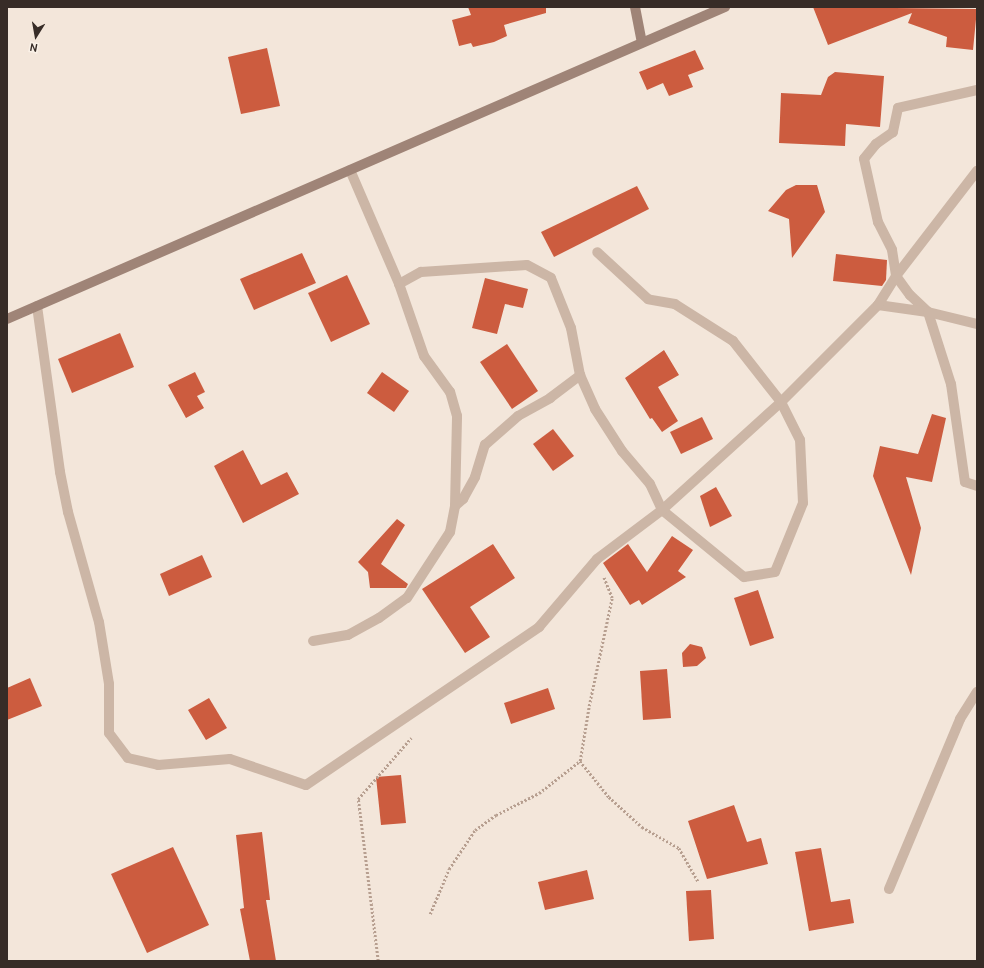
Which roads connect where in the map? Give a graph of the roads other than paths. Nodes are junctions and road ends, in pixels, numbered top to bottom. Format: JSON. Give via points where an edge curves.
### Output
{"nodes":[{"id":1,"x":635,"y":7,"type":"edge"},
{"id":2,"x":725,"y":7,"type":"edge"},
{"id":3,"x":642,"y":42,"type":"junction"},
{"id":4,"x":977,"y":90,"type":"edge"},
{"id":5,"x":350,"y":170,"type":"junction"},
{"id":6,"x":977,"y":171,"type":"edge"},
{"id":7,"x":597,"y":252,"type":"dead end"},
{"id":8,"x":896,"y":276,"type":"junction"},
{"id":9,"x":399,"y":284,"type":"junction"},
{"id":10,"x":878,"y":305,"type":"junction"},
{"id":11,"x":37,"y":306,"type":"junction"},
{"id":12,"x":928,"y":312,"type":"junction"},
{"id":13,"x":7,"y":319,"type":"edge"},
{"id":14,"x":977,"y":324,"type":"edge"},
{"id":15,"x":580,"y":375,"type":"junction"},
{"id":16,"x":781,"y":402,"type":"junction"},
{"id":17,"x":977,"y":486,"type":"edge"},
{"id":18,"x":455,"y":506,"type":"junction"},
{"id":19,"x":662,"y":510,"type":"junction"},
{"id":20,"x":313,"y":641,"type":"dead end"},
{"id":21,"x":977,"y":692,"type":"edge"},
{"id":22,"x":889,"y":889,"type":"dead end"}],
"edges":[{"from":1,"to":3,"type":"main road"},
{"from":2,"to":3,"type":"main road"},
{"from":3,"to":5,"type":"main road"},
{"from":4,"to":8,"type":"street","via":[[898,108],[893,132],[876,144],[864,159],[878,222],[892,250]]},
{"from":5,"to":9,"type":"street"},
{"from":5,"to":11,"type":"main road"},
{"from":6,"to":8,"type":"street"},
{"from":7,"to":16,"type":"street","via":[[648,299],[675,304],[733,341]]},
{"from":8,"to":10,"type":"street"},
{"from":8,"to":12,"type":"street","via":[[910,295]]},
{"from":9,"to":15,"type":"street","via":[[421,272],[527,265],[533,268],[551,278],[571,328]]},
{"from":9,"to":18,"type":"street","via":[[424,356],[450,392],[457,416]]},
{"from":10,"to":12,"type":"street"},
{"from":10,"to":16,"type":"street"},
{"from":11,"to":13,"type":"main road"},
{"from":11,"to":19,"type":"street","via":[[60,472],[68,512],[100,622],[109,684],[110,733],[128,758],[158,765],[230,759],[306,785],[539,626],[597,559]]},
{"from":12,"to":14,"type":"street"},
{"from":12,"to":17,"type":"street","via":[[951,384],[966,482]]},
{"from":15,"to":18,"type":"street","via":[[550,398],[518,416],[485,445],[475,477],[463,499]]},
{"from":15,"to":19,"type":"street","via":[[595,409],[622,451],[650,484]]},
{"from":16,"to":19,"type":"street"},
{"from":16,"to":19,"type":"street","via":[[800,440],[803,503],[775,572],[744,577]]},
{"from":18,"to":20,"type":"street","via":[[450,532],[407,598],[379,618],[348,635]]},
{"from":21,"to":22,"type":"street","via":[[960,719]]}]}
